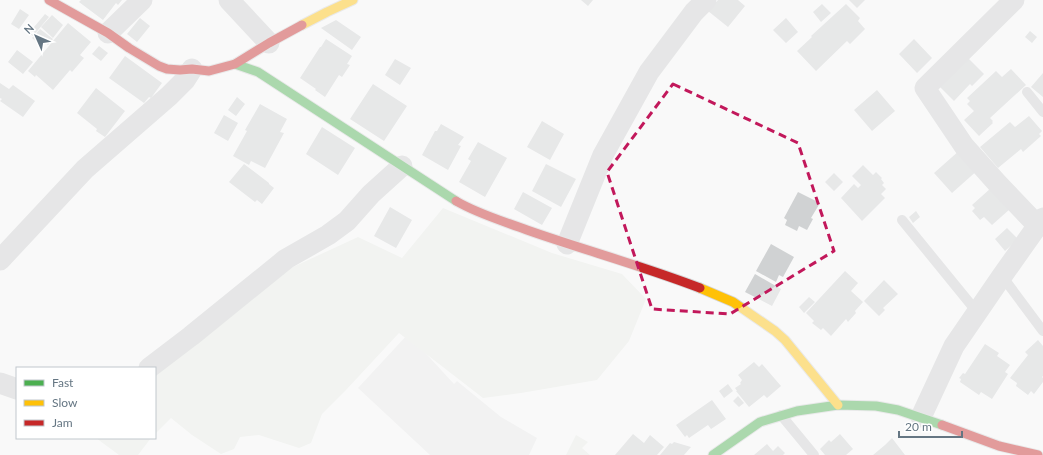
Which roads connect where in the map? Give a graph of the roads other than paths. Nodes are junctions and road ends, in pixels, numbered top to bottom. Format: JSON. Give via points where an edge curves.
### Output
{"nodes":[{"id":1,"x":49,"y":0,"type":"edge"},
{"id":2,"x":142,"y":0,"type":"edge"},
{"id":3,"x":229,"y":0,"type":"edge"},
{"id":4,"x":353,"y":0,"type":"edge"},
{"id":5,"x":706,"y":0,"type":"edge"},
{"id":6,"x":1014,"y":0,"type":"edge"},
{"id":7,"x":108,"y":33,"type":"junction"},
{"id":8,"x":268,"y":43,"type":"junction"},
{"id":9,"x":235,"y":64,"type":"junction"},
{"id":10,"x":192,"y":70,"type":"junction"},
{"id":11,"x":1027,"y":92,"type":"dead end"},
{"id":12,"x":1043,"y":112,"type":"edge"},
{"id":13,"x":402,"y":166,"type":"junction"},
{"id":14,"x":902,"y":220,"type":"dead end"},
{"id":15,"x":1040,"y":221,"type":"edge"},
{"id":16,"x":567,"y":244,"type":"junction"},
{"id":17,"x":0,"y":260,"type":"edge"},
{"id":18,"x":1002,"y":276,"type":"junction"},
{"id":19,"x":977,"y":312,"type":"junction"},
{"id":20,"x":1043,"y":331,"type":"edge"},
{"id":21,"x":150,"y":367,"type":"edge"},
{"id":22,"x":0,"y":383,"type":"edge"},
{"id":23,"x":16,"y":389,"type":"edge"},
{"id":24,"x":838,"y":405,"type":"junction"},
{"id":25,"x":781,"y":416,"type":"junction"},
{"id":26,"x":921,"y":417,"type":"junction"},
{"id":27,"x":712,"y":455,"type":"edge"},
{"id":28,"x":814,"y":455,"type":"edge"},
{"id":29,"x":1038,"y":455,"type":"edge"}],
"edges":[{"from":1,"to":7,"type":"street"},
{"from":2,"to":7,"type":"street"},
{"from":3,"to":8,"type":"street"},
{"from":4,"to":8,"type":"street"},
{"from":5,"to":16,"type":"street","via":[[649,72],[603,155]]},
{"from":6,"to":15,"type":"street","via":[[925,88],[964,146],[997,184]]},
{"from":7,"to":10,"type":"street","via":[[159,66],[167,69]]},
{"from":8,"to":9,"type":"street"},
{"from":9,"to":10,"type":"street","via":[[209,71]]},
{"from":9,"to":13,"type":"street","via":[[258,72]]},
{"from":10,"to":17,"type":"street","via":[[169,96],[85,169]]},
{"from":11,"to":12,"type":"lane"},
{"from":13,"to":16,"type":"street","via":[[458,202],[486,215]]},
{"from":13,"to":21,"type":"street","via":[[371,194],[347,221],[286,259]]},
{"from":14,"to":19,"type":"lane"},
{"from":15,"to":18,"type":"street"},
{"from":16,"to":24,"type":"street","via":[[698,287],[734,302],[785,340]]},
{"from":18,"to":19,"type":"street"},
{"from":18,"to":20,"type":"lane"},
{"from":19,"to":26,"type":"street","via":[[954,346]]},
{"from":22,"to":23,"type":"street"},
{"from":24,"to":25,"type":"street"},
{"from":24,"to":26,"type":"street","via":[[876,406]]},
{"from":25,"to":27,"type":"street","via":[[760,422]]},
{"from":25,"to":28,"type":"lane"},
{"from":26,"to":29,"type":"street","via":[[999,446]]}]}
